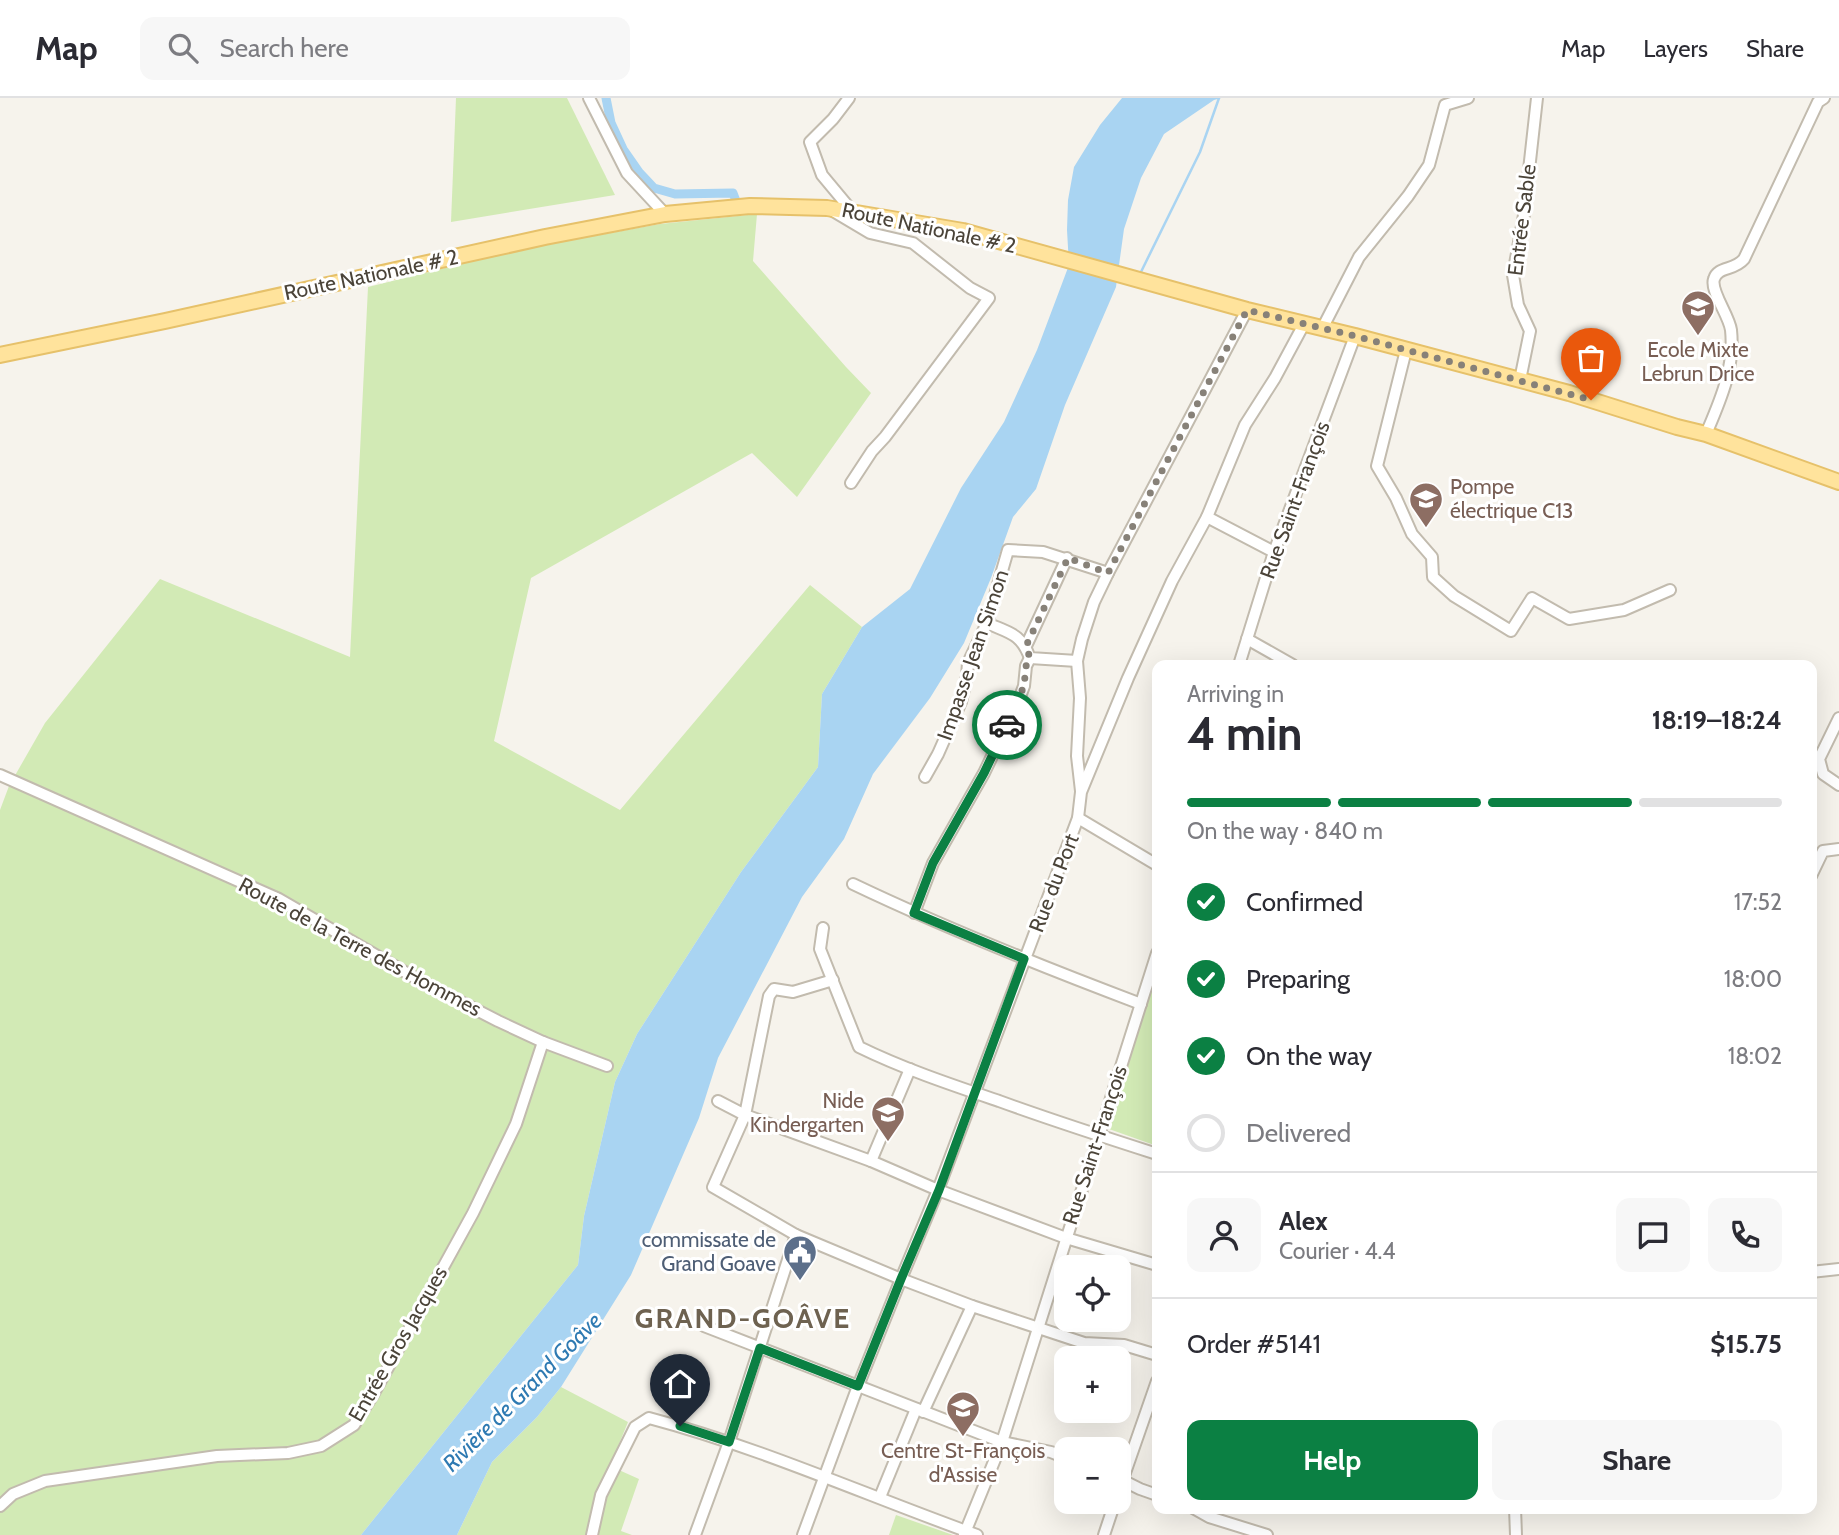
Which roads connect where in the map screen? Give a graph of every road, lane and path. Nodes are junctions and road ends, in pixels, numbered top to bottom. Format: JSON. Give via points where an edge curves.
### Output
{"nodes":[{"id":1,"x":589,"y":98,"type":"edge"},
{"id":2,"x":849,"y":98,"type":"edge"},
{"id":3,"x":1468,"y":98,"type":"edge"},
{"id":4,"x":1536,"y":98,"type":"edge"},
{"id":5,"x":1824,"y":98,"type":"edge"},
{"id":6,"x":827,"y":208,"type":"junction"},
{"id":7,"x":852,"y":211,"type":"junction"},
{"id":8,"x":665,"y":214,"type":"junction"},
{"id":9,"x":1247,"y":310,"type":"junction"},
{"id":10,"x":1304,"y":324,"type":"junction"},
{"id":11,"x":1322,"y":328,"type":"junction"},
{"id":12,"x":1355,"y":336,"type":"junction"},
{"id":13,"x":1406,"y":350,"type":"junction"},
{"id":14,"x":0,"y":355,"type":"edge"},
{"id":15,"x":1520,"y":380,"type":"junction"},
{"id":16,"x":1706,"y":434,"type":"junction"},
{"id":17,"x":1839,"y":482,"type":"edge"},
{"id":18,"x":851,"y":483,"type":"dead end"},
{"id":19,"x":1207,"y":517,"type":"junction"},
{"id":20,"x":1274,"y":552,"type":"junction"},
{"id":21,"x":1068,"y":558,"type":"junction"},
{"id":22,"x":1108,"y":573,"type":"junction"},
{"id":23,"x":1670,"y":590,"type":"dead end"},
{"id":24,"x":987,"y":623,"type":"junction"},
{"id":25,"x":1247,"y":639,"type":"junction"},
{"id":26,"x":1026,"y":646,"type":"junction"},
{"id":27,"x":1030,"y":658,"type":"junction"},
{"id":28,"x":1241,"y":660,"type":"edge"},
{"id":29,"x":1284,"y":660,"type":"edge"},
{"id":30,"x":1077,"y":661,"type":"junction"},
{"id":31,"x":1839,"y":718,"type":"edge"},
{"id":32,"x":0,"y":775,"type":"edge"},
{"id":33,"x":925,"y":777,"type":"dead end"},
{"id":34,"x":1839,"y":785,"type":"edge"},
{"id":35,"x":1081,"y":792,"type":"junction"},
{"id":36,"x":1078,"y":818,"type":"junction"},
{"id":37,"x":1839,"y":849,"type":"edge"},
{"id":38,"x":1152,"y":862,"type":"edge"},
{"id":39,"x":1817,"y":863,"type":"edge"},
{"id":40,"x":853,"y":884,"type":"dead end"},
{"id":41,"x":914,"y":913,"type":"junction"},
{"id":42,"x":823,"y":928,"type":"dead end"},
{"id":43,"x":1024,"y":959,"type":"junction"},
{"id":44,"x":1152,"y":969,"type":"edge"},
{"id":45,"x":833,"y":980,"type":"junction"},
{"id":46,"x":1141,"y":1004,"type":"junction"},
{"id":47,"x":543,"y":1042,"type":"junction"},
{"id":48,"x":607,"y":1066,"type":"dead end"},
{"id":49,"x":910,"y":1069,"type":"junction"},
{"id":50,"x":974,"y":1093,"type":"junction"},
{"id":51,"x":719,"y":1101,"type":"dead end"},
{"id":52,"x":745,"y":1115,"type":"junction"},
{"id":53,"x":1099,"y":1136,"type":"junction"},
{"id":54,"x":1152,"y":1152,"type":"edge"},
{"id":55,"x":872,"y":1161,"type":"junction"},
{"id":56,"x":939,"y":1190,"type":"junction"},
{"id":57,"x":796,"y":1236,"type":"junction"},
{"id":58,"x":1066,"y":1238,"type":"junction"},
{"id":59,"x":1152,"y":1264,"type":"edge"},
{"id":60,"x":1839,"y":1269,"type":"edge"},
{"id":61,"x":1817,"y":1271,"type":"edge"},
{"id":62,"x":901,"y":1279,"type":"junction"},
{"id":63,"x":972,"y":1306,"type":"junction"},
{"id":64,"x":704,"y":1326,"type":"dead end"},
{"id":65,"x":1038,"y":1328,"type":"junction"},
{"id":66,"x":760,"y":1348,"type":"junction"},
{"id":67,"x":1152,"y":1353,"type":"edge"},
{"id":68,"x":858,"y":1386,"type":"junction"},
{"id":69,"x":1152,"y":1394,"type":"edge"},
{"id":70,"x":919,"y":1411,"type":"junction"},
{"id":71,"x":729,"y":1442,"type":"junction"},
{"id":72,"x":1002,"y":1442,"type":"junction"},
{"id":73,"x":1131,"y":1450,"type":"edge"},
{"id":74,"x":1054,"y":1453,"type":"edge"},
{"id":75,"x":824,"y":1476,"type":"junction"},
{"id":76,"x":1131,"y":1484,"type":"edge"},
{"id":77,"x":1152,"y":1493,"type":"edge"},
{"id":78,"x":880,"y":1497,"type":"junction"},
{"id":79,"x":0,"y":1506,"type":"edge"},
{"id":80,"x":1111,"y":1514,"type":"edge"},
{"id":81,"x":1204,"y":1514,"type":"edge"},
{"id":82,"x":1515,"y":1514,"type":"edge"},
{"id":83,"x":969,"y":1534,"type":"edge"},
{"id":84,"x":592,"y":1535,"type":"edge"},
{"id":85,"x":695,"y":1535,"type":"edge"},
{"id":86,"x":803,"y":1535,"type":"edge"},
{"id":87,"x":1104,"y":1535,"type":"edge"},
{"id":88,"x":1267,"y":1535,"type":"edge"},
{"id":89,"x":1516,"y":1535,"type":"edge"}],
"edges":[{"from":1,"to":8,"type":"street","via":[[627,173]]},
{"from":2,"to":7,"type":"street","via":[[810,142],[822,175]]},
{"from":3,"to":11,"type":"street","via":[[1445,105],[1429,165],[1359,257]]},
{"from":4,"to":15,"type":"street","name":"Entrée Sable","via":[[1513,275],[1518,305],[1530,331]]},
{"from":5,"to":16,"type":"street","via":[[1818,102],[1744,259],[1714,278],[1713,286],[1731,326],[1732,347],[1725,388]]},
{"from":6,"to":7,"type":"main road","name":"Route Nationale # 2"},
{"from":6,"to":8,"type":"main road","name":"Route Nationale # 2","via":[[750,206]]},
{"from":6,"to":18,"type":"street","via":[[870,233],[913,243],[989,298]]},
{"from":7,"to":9,"type":"main road","name":"Route Nationale # 2","via":[[962,231]]},
{"from":8,"to":14,"type":"main road","name":"Route Nationale # 2"},
{"from":9,"to":10,"type":"main road","name":"Route Nationale # 2"},
{"from":9,"to":22,"type":"street"},
{"from":10,"to":11,"type":"main road","name":"Route Nationale # 2"},
{"from":10,"to":19,"type":"street","name":"Rue du Port","via":[[1244,425]]},
{"from":11,"to":12,"type":"main road","name":"Route Nationale # 2"},
{"from":12,"to":13,"type":"main road","name":"Route Nationale # 2"},
{"from":12,"to":20,"type":"street","name":"Rue Saint-François"},
{"from":13,"to":15,"type":"main road","name":"Route Nationale # 2"},
{"from":13,"to":23,"type":"street","via":[[1377,466],[1412,534],[1432,556],[1433,576],[1454,596],[1511,631],[1532,598],[1570,619],[1623,610]]},
{"from":15,"to":16,"type":"main road","name":"Route Nationale # 2"},
{"from":16,"to":17,"type":"main road","name":"Route Nationale # 2"},
{"from":19,"to":20,"type":"street"},
{"from":19,"to":35,"type":"street","name":"Rue du Port","via":[[1166,593]]},
{"from":20,"to":25,"type":"street","name":"Rue Saint-François"},
{"from":21,"to":22,"type":"street","name":"Impasse Jean Simon"},
{"from":21,"to":24,"type":"street","name":"Impasse Jean Simon","via":[[1008,550]]},
{"from":21,"to":26,"type":"street"},
{"from":22,"to":30,"type":"street","via":[[1094,602]]},
{"from":24,"to":26,"type":"street","via":[[1018,636]]},
{"from":24,"to":33,"type":"street","name":"Impasse Jean Simon","via":[[968,663],[957,712]]},
{"from":25,"to":28,"type":"street","name":"Rue Saint-François"},
{"from":25,"to":29,"type":"street"},
{"from":26,"to":27,"type":"street"},
{"from":27,"to":30,"type":"street"},
{"from":27,"to":41,"type":"street","via":[[1018,702],[933,863]]},
{"from":30,"to":35,"type":"street"},
{"from":31,"to":34,"type":"street","via":[[1819,759],[1823,774]]},
{"from":32,"to":47,"type":"street","name":"Route de la Terre des Hommes","via":[[279,899],[424,983]]},
{"from":35,"to":36,"type":"street","name":"Rue du Port"},
{"from":36,"to":38,"type":"street"},
{"from":36,"to":43,"type":"street","name":"Rue du Port"},
{"from":37,"to":39,"type":"street","via":[[1823,850]]},
{"from":40,"to":41,"type":"street"},
{"from":41,"to":43,"type":"street"},
{"from":42,"to":45,"type":"street","via":[[820,949]]},
{"from":43,"to":46,"type":"street"},
{"from":43,"to":50,"type":"street","name":"Rue du Port"},
{"from":44,"to":46,"type":"street","name":"Rue Saint-François"},
{"from":45,"to":49,"type":"street","via":[[859,1047]]},
{"from":45,"to":52,"type":"street","via":[[793,992],[774,989],[769,996]]},
{"from":46,"to":53,"type":"street","name":"Rue Saint-François"},
{"from":47,"to":48,"type":"street","name":"Route de la Terre des Hommes"},
{"from":47,"to":79,"type":"street","name":"Entrée Gros Jacques","via":[[516,1124],[473,1213],[354,1425],[321,1446],[288,1453],[217,1456],[45,1481],[13,1494]]},
{"from":49,"to":50,"type":"street"},
{"from":49,"to":55,"type":"street"},
{"from":50,"to":53,"type":"street"},
{"from":50,"to":56,"type":"street","name":"Rue du Port"},
{"from":51,"to":52,"type":"street"},
{"from":52,"to":55,"type":"street"},
{"from":52,"to":57,"type":"street","via":[[713,1187]]},
{"from":53,"to":54,"type":"street"},
{"from":53,"to":58,"type":"street","name":"Rue Saint-François"},
{"from":55,"to":56,"type":"street"},
{"from":56,"to":58,"type":"street"},
{"from":56,"to":62,"type":"street","name":"Rue du Port"},
{"from":57,"to":62,"type":"street"},
{"from":57,"to":66,"type":"street"},
{"from":58,"to":59,"type":"street"},
{"from":58,"to":65,"type":"street","name":"Rue Saint-François"},
{"from":60,"to":61,"type":"street"},
{"from":62,"to":63,"type":"street"},
{"from":62,"to":68,"type":"street","name":"Rue du Port"},
{"from":63,"to":65,"type":"street"},
{"from":63,"to":70,"type":"street"},
{"from":64,"to":66,"type":"street"},
{"from":65,"to":67,"type":"street","via":[[1084,1343],[1124,1345]]},
{"from":65,"to":72,"type":"street","name":"Rue Saint-François"},
{"from":66,"to":68,"type":"street"},
{"from":66,"to":71,"type":"street"},
{"from":68,"to":70,"type":"street"},
{"from":68,"to":75,"type":"street","name":"Rue du Port"},
{"from":69,"to":73,"type":"street"},
{"from":70,"to":72,"type":"street"},
{"from":70,"to":78,"type":"street"},
{"from":71,"to":75,"type":"street"},
{"from":71,"to":84,"type":"street","via":[[649,1418],[635,1427],[601,1494]]},
{"from":71,"to":85,"type":"street"},
{"from":72,"to":74,"type":"street"},
{"from":72,"to":83,"type":"street","name":"Rue Saint-François"},
{"from":75,"to":78,"type":"street"},
{"from":75,"to":86,"type":"street","name":"Rue du Port"},
{"from":76,"to":77,"type":"street"},
{"from":78,"to":83,"type":"street"},
{"from":80,"to":87,"type":"street"},
{"from":81,"to":88,"type":"street"},
{"from":82,"to":89,"type":"street"}]}
